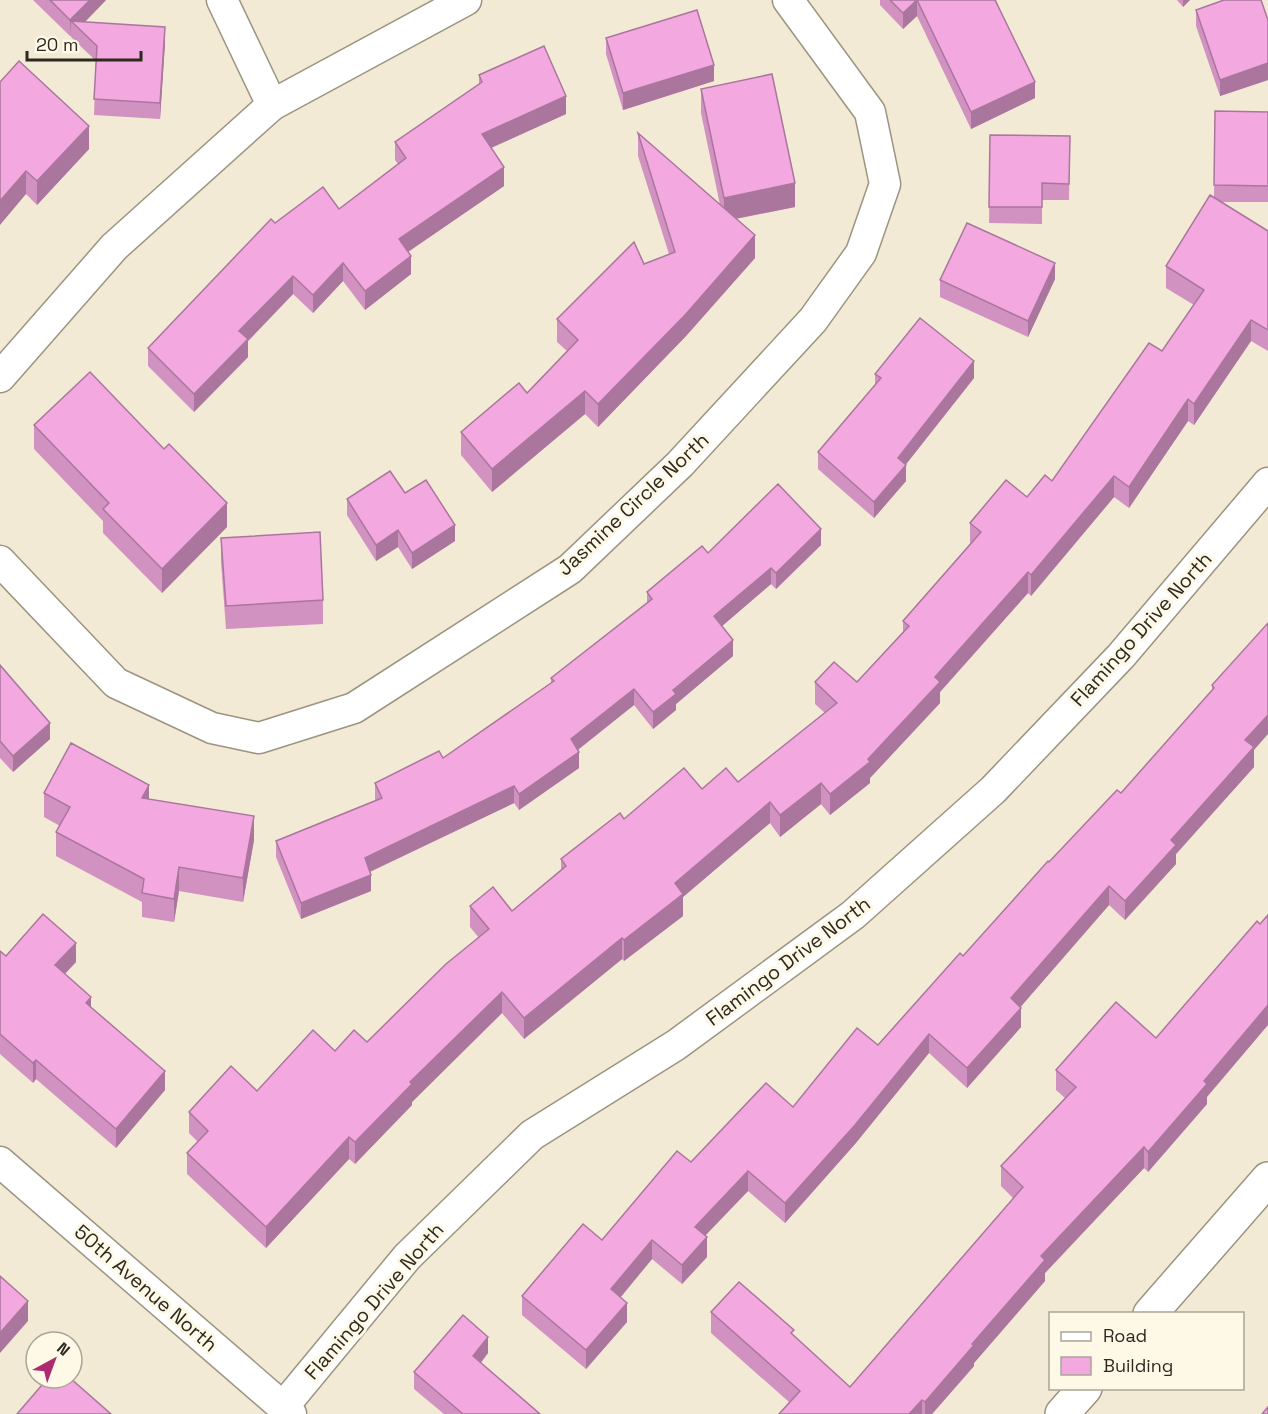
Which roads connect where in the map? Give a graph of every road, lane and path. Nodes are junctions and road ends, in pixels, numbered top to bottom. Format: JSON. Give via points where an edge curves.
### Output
{"nodes":[{"id":1,"x":222,"y":0,"type":"edge"},
{"id":2,"x":466,"y":0,"type":"edge"},
{"id":3,"x":788,"y":0,"type":"edge"},
{"id":4,"x":272,"y":105,"type":"junction"},
{"id":5,"x":0,"y":377,"type":"edge"},
{"id":6,"x":1268,"y":483,"type":"edge"},
{"id":7,"x":0,"y":561,"type":"edge"},
{"id":8,"x":0,"y":1162,"type":"edge"},
{"id":9,"x":1268,"y":1179,"type":"edge"},
{"id":10,"x":1152,"y":1312,"type":"edge"},
{"id":11,"x":1083,"y":1390,"type":"edge"},
{"id":12,"x":287,"y":1410,"type":"edge"},
{"id":13,"x":1062,"y":1414,"type":"edge"}],
"edges":[{"from":1,"to":4,"type":"street"},
{"from":2,"to":4,"type":"street"},
{"from":3,"to":7,"type":"street","name":"Jasmine Circle North","via":[[870,112],[885,184],[861,253],[813,320],[688,456],[570,569],[354,708],[259,738],[212,728],[116,683]]},
{"from":4,"to":5,"type":"street","via":[[114,247]]},
{"from":6,"to":12,"type":"street","name":"Flamingo Drive North","via":[[1121,656],[993,790],[853,915],[676,1045],[532,1135],[408,1257]]},
{"from":8,"to":12,"type":"street","name":"50th Avenue North"},
{"from":9,"to":10,"type":"street"},
{"from":11,"to":13,"type":"street"}]}
